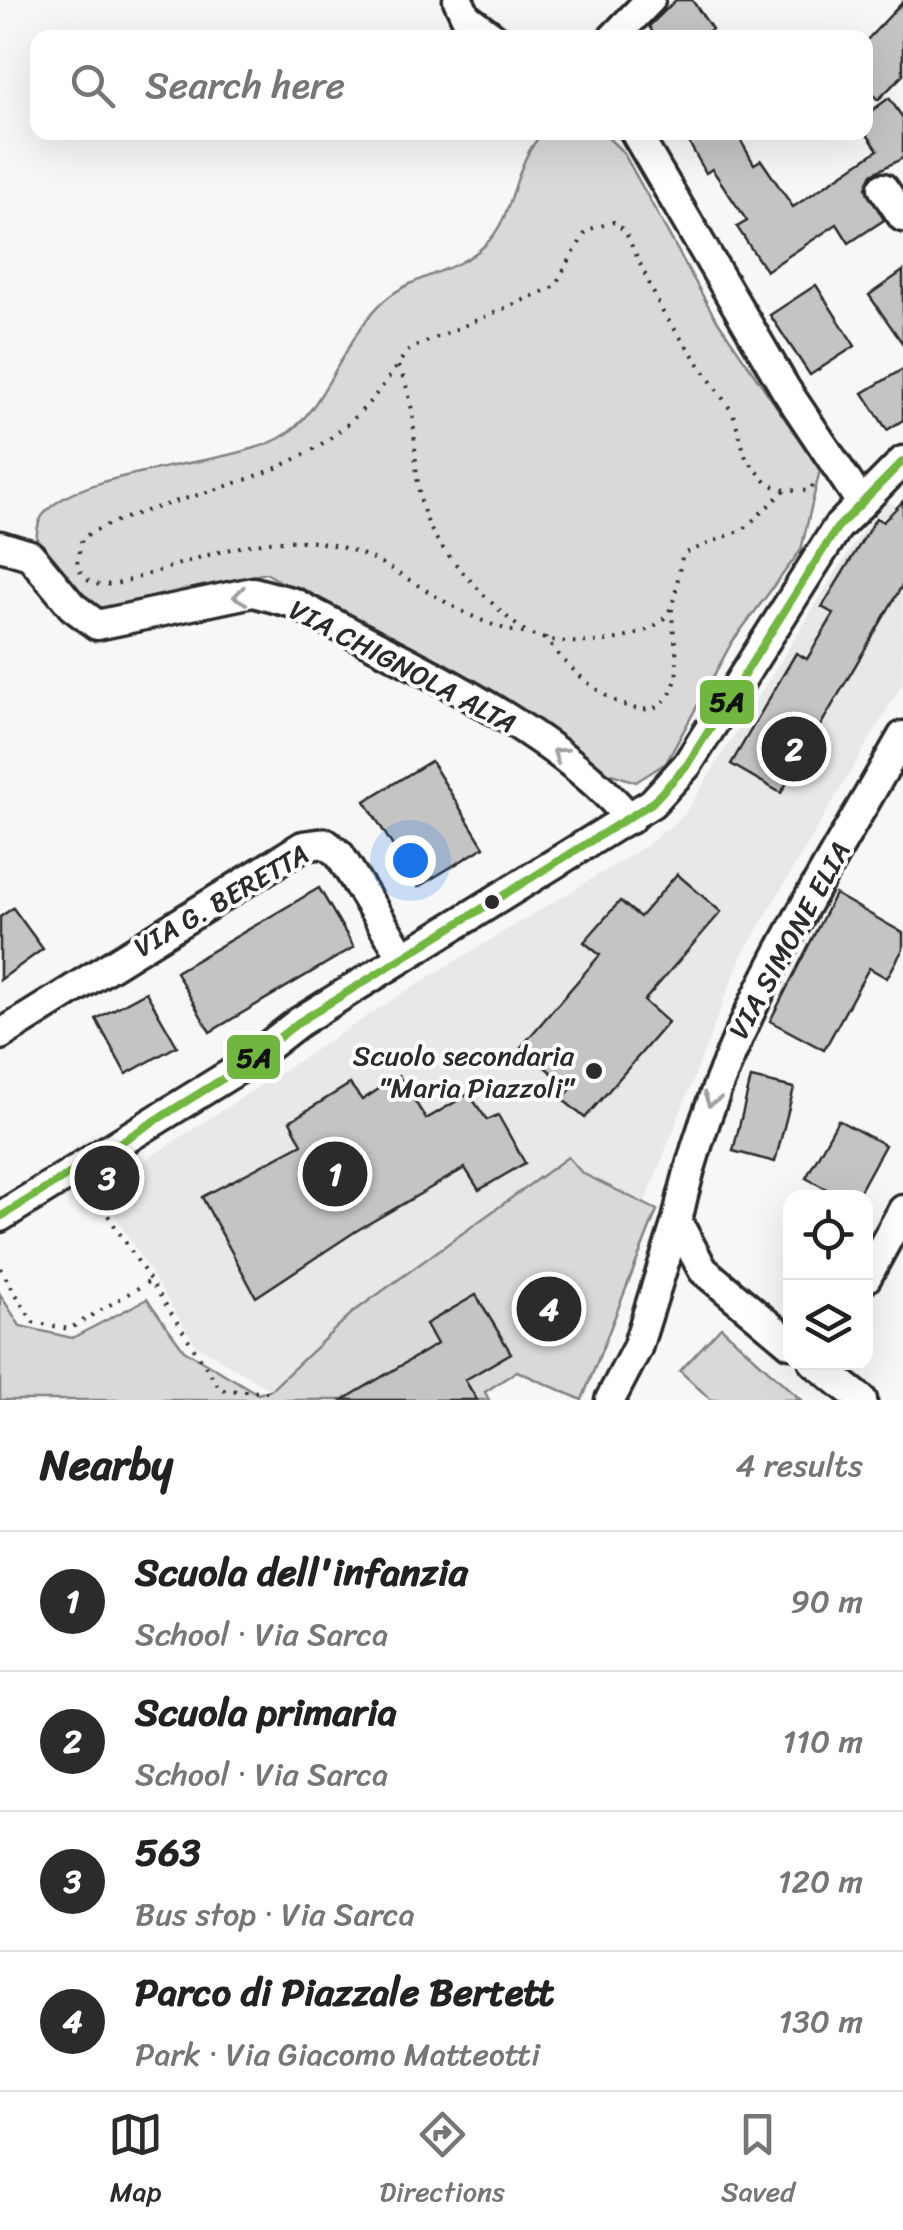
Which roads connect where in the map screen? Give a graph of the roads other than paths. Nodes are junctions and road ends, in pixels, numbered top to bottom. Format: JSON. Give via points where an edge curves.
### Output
{"nodes":[{"id":1,"x":458,"y":0,"type":"edge"},
{"id":2,"x":650,"y":0,"type":"edge"},
{"id":3,"x":483,"y":30,"type":"edge"},
{"id":4,"x":621,"y":30,"type":"edge"},
{"id":5,"x":640,"y":140,"type":"edge"},
{"id":6,"x":882,"y":188,"type":"dead end"},
{"id":7,"x":903,"y":217,"type":"edge"},
{"id":8,"x":903,"y":461,"type":"edge"},
{"id":9,"x":860,"y":501,"type":"junction"},
{"id":10,"x":0,"y":546,"type":"edge"},
{"id":11,"x":903,"y":736,"type":"edge"},
{"id":12,"x":630,"y":819,"type":"junction"},
{"id":13,"x":403,"y":957,"type":"junction"},
{"id":14,"x":0,"y":1034,"type":"edge"},
{"id":15,"x":903,"y":1210,"type":"edge"},
{"id":16,"x":0,"y":1217,"type":"edge"},
{"id":17,"x":676,"y":1221,"type":"junction"},
{"id":18,"x":873,"y":1265,"type":"edge"},
{"id":19,"x":703,"y":1270,"type":"junction"},
{"id":20,"x":783,"y":1337,"type":"edge"},
{"id":21,"x":637,"y":1348,"type":"junction"},
{"id":22,"x":824,"y":1370,"type":"edge"},
{"id":23,"x":610,"y":1400,"type":"edge"},
{"id":24,"x":862,"y":1400,"type":"edge"}],
"edges":[{"from":1,"to":3,"type":"street"},
{"from":2,"to":4,"type":"street"},
{"from":5,"to":9,"type":"street"},
{"from":6,"to":7,"type":"street"},
{"from":8,"to":9,"type":"street"},
{"from":9,"to":12,"type":"street","via":[[823,548],[687,765]]},
{"from":12,"to":10,"type":"street","name":"VIA CHIGNOLA ALTA","one_way":true,"via":[[602,786],[551,748],[294,603],[253,592],[98,625],[72,606],[30,555]]},
{"from":11,"to":17,"type":"street","name":"VIA SIMONE ELIA","one_way":true,"via":[[748,1009],[712,1094]]},
{"from":12,"to":13,"type":"street"},
{"from":13,"to":14,"type":"street","name":"VIA G. BERETTA","via":[[339,854],[325,843],[304,846]]},
{"from":13,"to":16,"type":"street"},
{"from":15,"to":18,"type":"street"},
{"from":17,"to":19,"type":"street"},
{"from":17,"to":21,"type":"street","name":"VIA SIMONE ELIA"},
{"from":19,"to":20,"type":"street"},
{"from":19,"to":21,"type":"street","via":[[677,1275]]},
{"from":21,"to":23,"type":"street"},
{"from":22,"to":24,"type":"street"}]}
